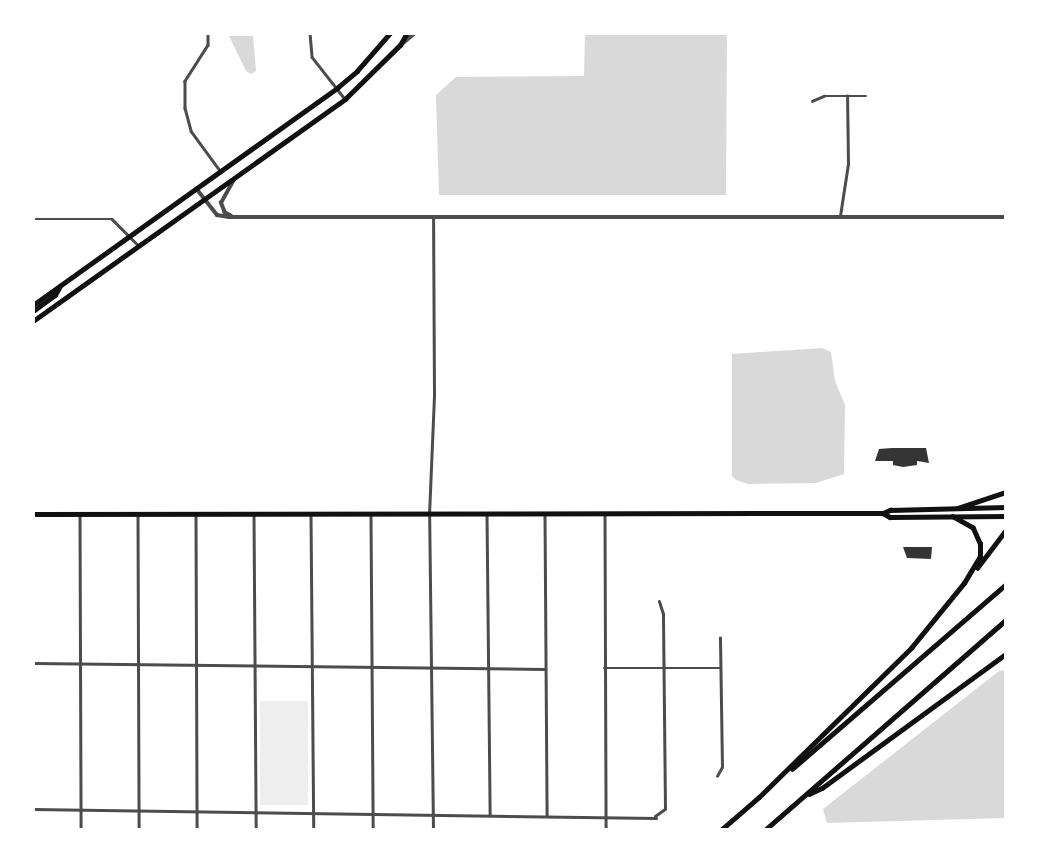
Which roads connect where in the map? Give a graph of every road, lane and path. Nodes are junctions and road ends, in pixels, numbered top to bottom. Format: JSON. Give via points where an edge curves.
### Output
{"nodes":[{"id":1,"x":208,"y":33,"type":"edge"},
{"id":2,"x":310,"y":33,"type":"edge"},
{"id":3,"x":390,"y":33,"type":"edge"},
{"id":4,"x":407,"y":33,"type":"edge"},
{"id":5,"x":415,"y":33,"type":"edge"},
{"id":6,"x":400,"y":46,"type":"junction"},
{"id":7,"x":337,"y":88,"type":"junction"},
{"id":8,"x":847,"y":96,"type":"junction"},
{"id":9,"x":866,"y":96,"type":"dead end"},
{"id":10,"x":345,"y":99,"type":"junction"},
{"id":11,"x":811,"y":101,"type":"dead end"},
{"id":12,"x":221,"y":172,"type":"junction"},
{"id":13,"x":234,"y":180,"type":"junction"},
{"id":14,"x":197,"y":189,"type":"junction"},
{"id":15,"x":205,"y":201,"type":"junction"},
{"id":16,"x":841,"y":216,"type":"junction"},
{"id":17,"x":1006,"y":216,"type":"edge"},
{"id":18,"x":237,"y":218,"type":"junction"},
{"id":19,"x":433,"y":218,"type":"junction"},
{"id":20,"x":33,"y":219,"type":"edge"},
{"id":21,"x":129,"y":234,"type":"junction"},
{"id":22,"x":139,"y":246,"type":"junction"},
{"id":23,"x":61,"y":285,"type":"junction"},
{"id":24,"x":33,"y":304,"type":"edge"},
{"id":25,"x":33,"y":311,"type":"edge"},
{"id":26,"x":33,"y":321,"type":"edge"},
{"id":27,"x":1006,"y":492,"type":"edge"},
{"id":28,"x":958,"y":508,"type":"junction"},
{"id":29,"x":1006,"y":508,"type":"edge"},
{"id":30,"x":883,"y":513,"type":"junction"},
{"id":31,"x":33,"y":514,"type":"edge"},
{"id":32,"x":79,"y":514,"type":"junction"},
{"id":33,"x":138,"y":514,"type":"junction"},
{"id":34,"x":196,"y":514,"type":"junction"},
{"id":35,"x":254,"y":514,"type":"junction"},
{"id":36,"x":487,"y":514,"type":"junction"},
{"id":37,"x":545,"y":514,"type":"junction"},
{"id":38,"x":605,"y":514,"type":"junction"},
{"id":39,"x":311,"y":515,"type":"junction"},
{"id":40,"x":371,"y":515,"type":"junction"},
{"id":41,"x":429,"y":515,"type":"junction"},
{"id":42,"x":1006,"y":516,"type":"edge"},
{"id":43,"x":953,"y":517,"type":"junction"},
{"id":44,"x":1006,"y":530,"type":"edge"},
{"id":45,"x":1006,"y":584,"type":"edge"},
{"id":46,"x":954,"y":598,"type":"junction"},
{"id":47,"x":659,"y":602,"type":"dead end"},
{"id":48,"x":1006,"y":620,"type":"edge"},
{"id":49,"x":720,"y":638,"type":"dead end"},
{"id":50,"x":1006,"y":654,"type":"edge"},
{"id":51,"x":33,"y":663,"type":"edge"},
{"id":52,"x":80,"y":663,"type":"junction"},
{"id":53,"x":139,"y":665,"type":"junction"},
{"id":54,"x":196,"y":666,"type":"junction"},
{"id":55,"x":255,"y":666,"type":"junction"},
{"id":56,"x":372,"y":666,"type":"junction"},
{"id":57,"x":313,"y":667,"type":"junction"},
{"id":58,"x":430,"y":667,"type":"junction"},
{"id":59,"x":604,"y":668,"type":"junction"},
{"id":60,"x":663,"y":668,"type":"junction"},
{"id":61,"x":720,"y":668,"type":"junction"},
{"id":62,"x":489,"y":669,"type":"junction"},
{"id":63,"x":545,"y":669,"type":"junction"},
{"id":64,"x":717,"y":776,"type":"dead end"},
{"id":65,"x":759,"y":797,"type":"junction"},
{"id":66,"x":802,"y":797,"type":"junction"},
{"id":67,"x":33,"y":809,"type":"edge"},
{"id":68,"x":80,"y":809,"type":"junction"},
{"id":69,"x":139,"y":811,"type":"junction"},
{"id":70,"x":197,"y":812,"type":"junction"},
{"id":71,"x":256,"y":812,"type":"junction"},
{"id":72,"x":314,"y":814,"type":"junction"},
{"id":73,"x":373,"y":814,"type":"junction"},
{"id":74,"x":489,"y":814,"type":"junction"},
{"id":75,"x":432,"y":815,"type":"junction"},
{"id":76,"x":547,"y":815,"type":"junction"},
{"id":77,"x":606,"y":815,"type":"junction"},
{"id":78,"x":80,"y":830,"type":"edge"},
{"id":79,"x":139,"y":830,"type":"edge"},
{"id":80,"x":197,"y":830,"type":"edge"},
{"id":81,"x":256,"y":830,"type":"edge"},
{"id":82,"x":314,"y":830,"type":"edge"},
{"id":83,"x":373,"y":830,"type":"edge"},
{"id":84,"x":433,"y":830,"type":"edge"},
{"id":85,"x":606,"y":830,"type":"edge"},
{"id":86,"x":721,"y":830,"type":"edge"},
{"id":87,"x":765,"y":830,"type":"edge"}],
"edges":[{"from":1,"to":12,"type":"street","via":[[208,45],[185,81],[185,108],[191,131]]},
{"from":2,"to":7,"type":"street","via":[[312,57]]},
{"from":3,"to":7,"type":"main road"},
{"from":4,"to":6,"type":"main road"},
{"from":5,"to":6,"type":"street"},
{"from":6,"to":10,"type":"main road"},
{"from":7,"to":10,"type":"street"},
{"from":7,"to":12,"type":"main road"},
{"from":8,"to":9,"type":"street"},
{"from":8,"to":11,"type":"street"},
{"from":8,"to":16,"type":"street","via":[[848,164]]},
{"from":10,"to":13,"type":"main road"},
{"from":12,"to":14,"type":"main road"},
{"from":13,"to":15,"type":"main road"},
{"from":13,"to":18,"type":"street","via":[[221,203],[225,213]]},
{"from":14,"to":15,"type":"street"},
{"from":14,"to":21,"type":"main road"},
{"from":15,"to":18,"type":"street","via":[[219,216]]},
{"from":15,"to":22,"type":"main road"},
{"from":16,"to":17,"type":"street"},
{"from":16,"to":19,"type":"street"},
{"from":18,"to":19,"type":"street"},
{"from":19,"to":41,"type":"street"},
{"from":20,"to":21,"type":"street","via":[[112,219]]},
{"from":21,"to":22,"type":"street"},
{"from":21,"to":23,"type":"main road"},
{"from":22,"to":26,"type":"main road"},
{"from":23,"to":24,"type":"main road"},
{"from":23,"to":25,"type":"main road"},
{"from":27,"to":28,"type":"main road"},
{"from":28,"to":29,"type":"main road"},
{"from":28,"to":30,"type":"main road"},
{"from":30,"to":38,"type":"main road"},
{"from":30,"to":43,"type":"main road","via":[[890,517]]},
{"from":31,"to":32,"type":"main road"},
{"from":32,"to":33,"type":"main road"},
{"from":32,"to":52,"type":"street"},
{"from":33,"to":34,"type":"main road"},
{"from":33,"to":53,"type":"street"},
{"from":34,"to":35,"type":"main road"},
{"from":34,"to":54,"type":"street"},
{"from":35,"to":39,"type":"main road"},
{"from":35,"to":55,"type":"street"},
{"from":36,"to":37,"type":"main road"},
{"from":36,"to":41,"type":"main road"},
{"from":36,"to":62,"type":"street"},
{"from":37,"to":38,"type":"main road"},
{"from":37,"to":63,"type":"street"},
{"from":38,"to":59,"type":"street"},
{"from":39,"to":40,"type":"main road"},
{"from":39,"to":57,"type":"street"},
{"from":40,"to":41,"type":"main road"},
{"from":40,"to":56,"type":"street"},
{"from":41,"to":58,"type":"street"},
{"from":42,"to":43,"type":"main road"},
{"from":43,"to":46,"type":"main road","via":[[973,528],[980,544],[976,564]]},
{"from":44,"to":46,"type":"main road"},
{"from":45,"to":65,"type":"main road"},
{"from":46,"to":65,"type":"main road","via":[[911,648]]},
{"from":47,"to":60,"type":"street"},
{"from":48,"to":66,"type":"main road"},
{"from":49,"to":61,"type":"street"},
{"from":50,"to":66,"type":"main road","via":[[822,788]]},
{"from":51,"to":52,"type":"street"},
{"from":52,"to":53,"type":"street"},
{"from":52,"to":68,"type":"street"},
{"from":53,"to":54,"type":"street"},
{"from":53,"to":69,"type":"street"},
{"from":54,"to":55,"type":"street"},
{"from":54,"to":70,"type":"street"},
{"from":55,"to":57,"type":"street"},
{"from":55,"to":71,"type":"street"},
{"from":56,"to":57,"type":"street"},
{"from":56,"to":58,"type":"street"},
{"from":56,"to":73,"type":"street"},
{"from":57,"to":72,"type":"street"},
{"from":58,"to":62,"type":"street"},
{"from":58,"to":75,"type":"street"},
{"from":59,"to":60,"type":"street"},
{"from":59,"to":77,"type":"street"},
{"from":60,"to":61,"type":"street"},
{"from":60,"to":77,"type":"street","via":[[664,809],[656,817]]},
{"from":61,"to":64,"type":"street","via":[[722,767]]},
{"from":62,"to":63,"type":"street"},
{"from":62,"to":74,"type":"street"},
{"from":63,"to":76,"type":"street"},
{"from":65,"to":86,"type":"main road"},
{"from":66,"to":87,"type":"main road"},
{"from":67,"to":68,"type":"street"},
{"from":68,"to":69,"type":"street"},
{"from":68,"to":78,"type":"street"},
{"from":69,"to":70,"type":"street"},
{"from":69,"to":79,"type":"street"},
{"from":70,"to":71,"type":"street"},
{"from":70,"to":80,"type":"street"},
{"from":71,"to":72,"type":"street"},
{"from":71,"to":81,"type":"street"},
{"from":72,"to":73,"type":"street"},
{"from":72,"to":82,"type":"street"},
{"from":73,"to":75,"type":"street"},
{"from":73,"to":83,"type":"street"},
{"from":74,"to":75,"type":"street"},
{"from":74,"to":76,"type":"street"},
{"from":75,"to":84,"type":"street"},
{"from":76,"to":77,"type":"street"},
{"from":77,"to":85,"type":"street"}]}
